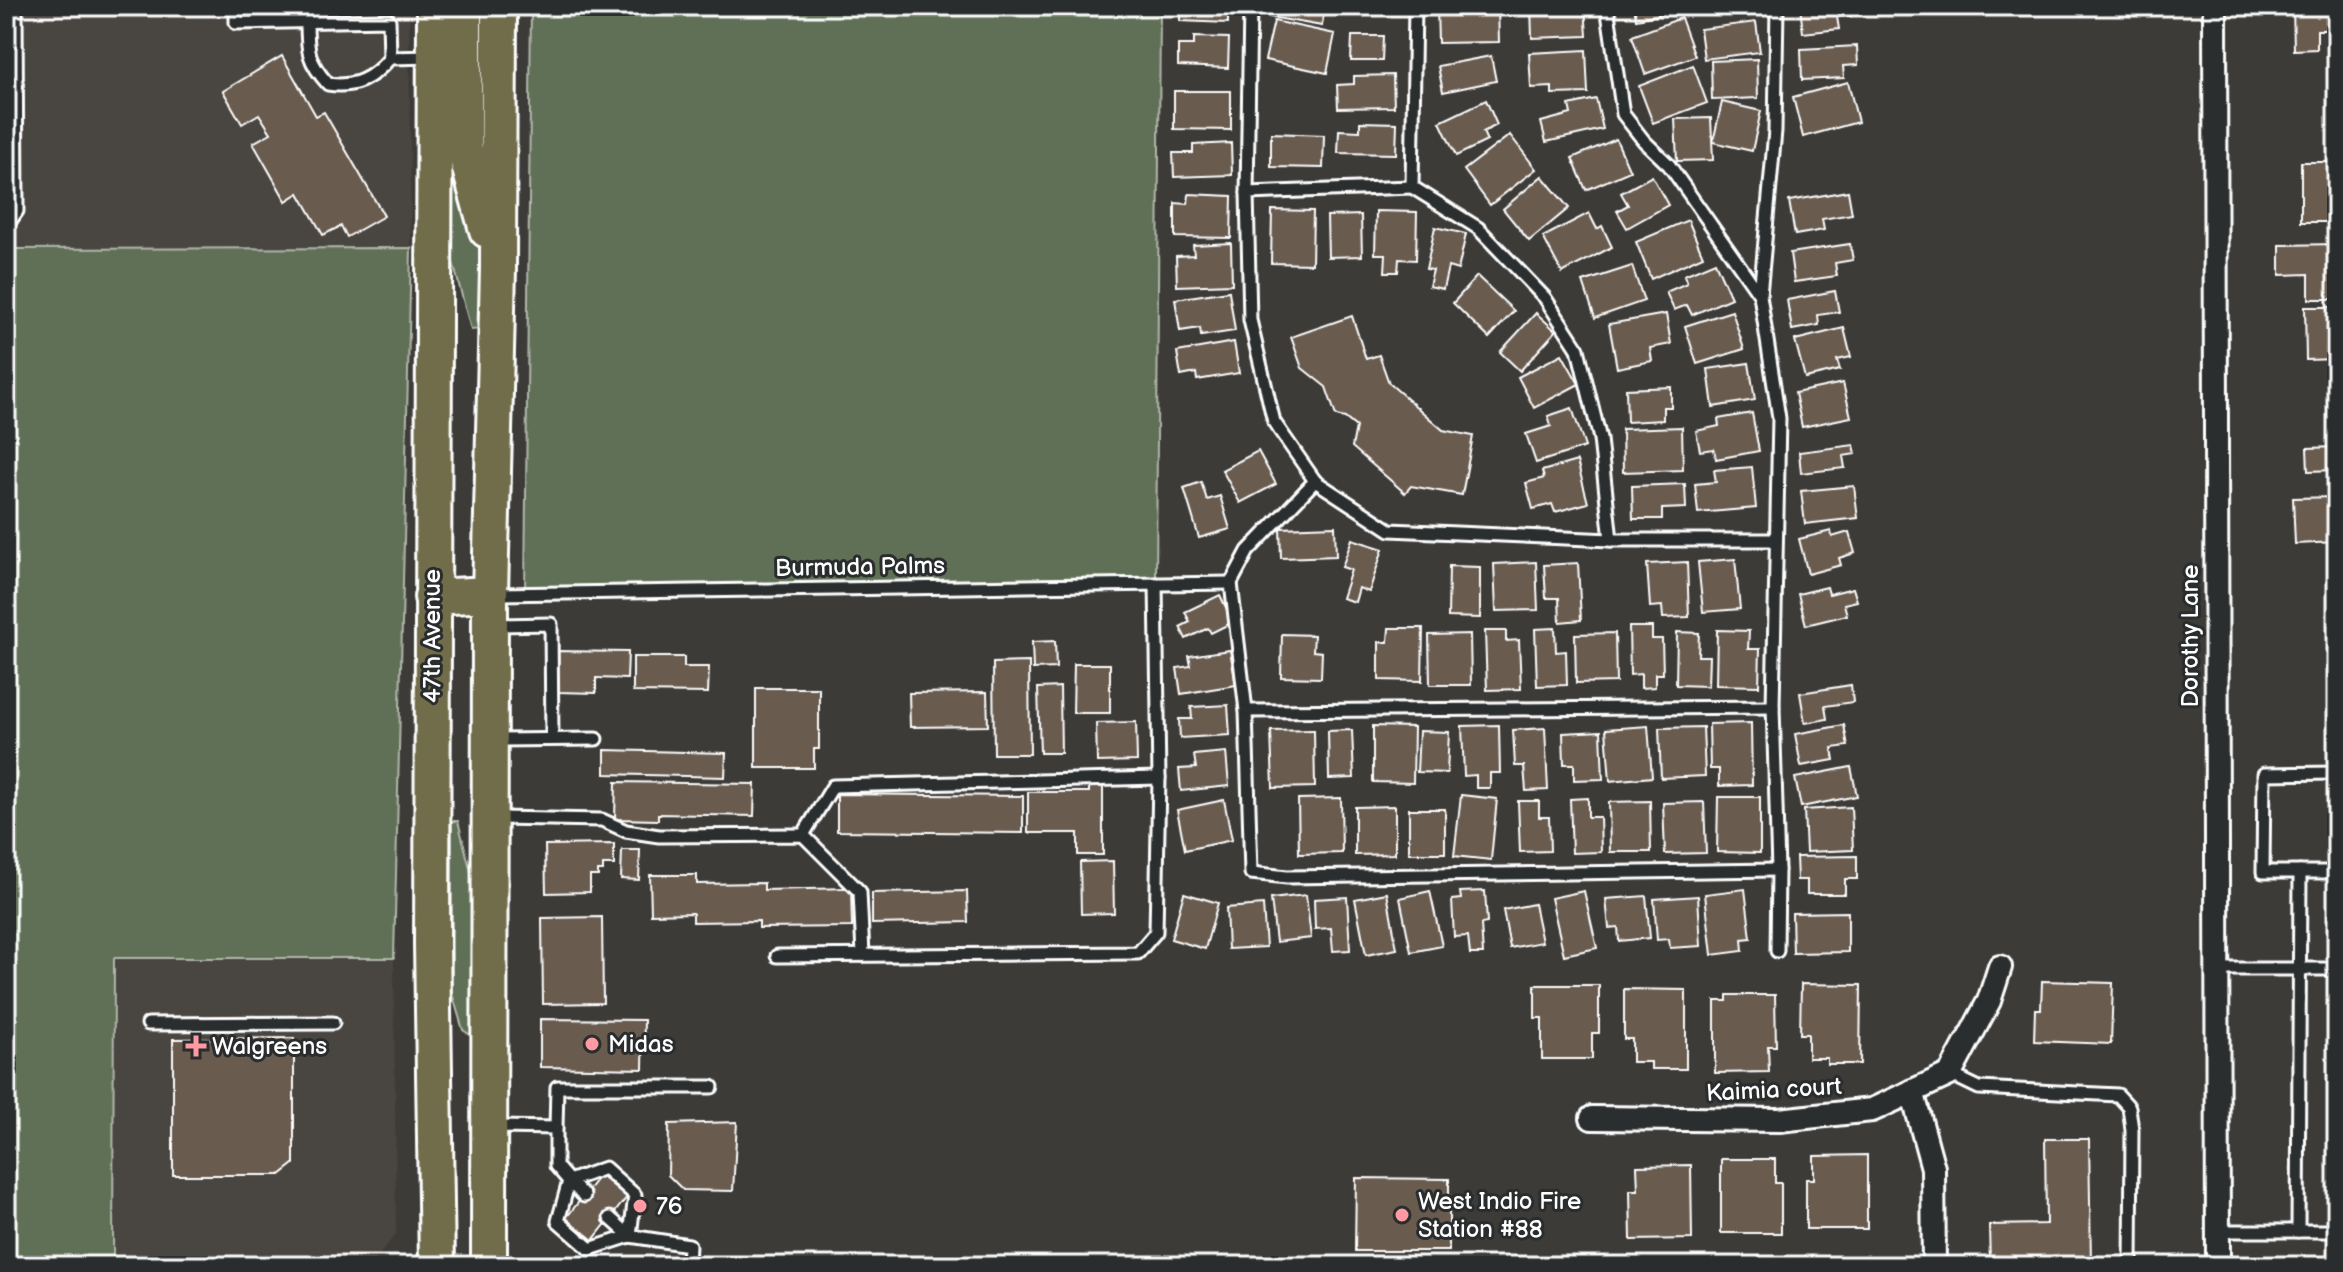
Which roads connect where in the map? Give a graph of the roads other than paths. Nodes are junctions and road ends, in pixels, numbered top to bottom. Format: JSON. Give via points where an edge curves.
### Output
{"nodes":[{"id":1,"x":16,"y":6,"type":"edge"},
{"id":2,"x":236,"y":6,"type":"edge"},
{"id":3,"x":435,"y":6,"type":"edge"},
{"id":4,"x":464,"y":6,"type":"edge"},
{"id":5,"x":499,"y":6,"type":"edge"},
{"id":6,"x":1250,"y":6,"type":"edge"},
{"id":7,"x":1415,"y":6,"type":"edge"},
{"id":8,"x":1607,"y":6,"type":"edge"},
{"id":9,"x":1777,"y":6,"type":"edge"},
{"id":10,"x":2215,"y":6,"type":"edge"},
{"id":11,"x":307,"y":21,"type":"junction"},
{"id":12,"x":435,"y":57,"type":"junction"},
{"id":13,"x":390,"y":58,"type":"junction"},
{"id":14,"x":1412,"y":187,"type":"junction"},
{"id":15,"x":1247,"y":193,"type":"junction"},
{"id":16,"x":6,"y":227,"type":"edge"},
{"id":17,"x":498,"y":269,"type":"junction"},
{"id":18,"x":1760,"y":295,"type":"junction"},
{"id":19,"x":1315,"y":481,"type":"junction"},
{"id":20,"x":1611,"y":540,"type":"junction"},
{"id":21,"x":1775,"y":540,"type":"junction"},
{"id":22,"x":1231,"y":583,"type":"junction"},
{"id":23,"x":1156,"y":584,"type":"junction"},
{"id":24,"x":432,"y":597,"type":"junction"},
{"id":25,"x":490,"y":610,"type":"junction"},
{"id":26,"x":1773,"y":707,"type":"junction"},
{"id":27,"x":1246,"y":711,"type":"junction"},
{"id":28,"x":552,"y":739,"type":"junction"},
{"id":29,"x":596,"y":739,"type":"dead end"},
{"id":30,"x":489,"y":740,"type":"junction"},
{"id":31,"x":2337,"y":773,"type":"edge"},
{"id":32,"x":1159,"y":778,"type":"junction"},
{"id":33,"x":489,"y":818,"type":"junction"},
{"id":34,"x":803,"y":835,"type":"junction"},
{"id":35,"x":1778,"y":870,"type":"junction"},
{"id":36,"x":2300,"y":872,"type":"junction"},
{"id":37,"x":2337,"y":872,"type":"edge"},
{"id":38,"x":1777,"y":951,"type":"dead end"},
{"id":39,"x":863,"y":955,"type":"junction"},
{"id":40,"x":777,"y":956,"type":"dead end"},
{"id":41,"x":2000,"y":967,"type":"dead end"},
{"id":42,"x":2217,"y":969,"type":"junction"},
{"id":43,"x":2299,"y":969,"type":"junction"},
{"id":44,"x":2337,"y":969,"type":"edge"},
{"id":45,"x":333,"y":1023,"type":"dead end"},
{"id":46,"x":148,"y":1024,"type":"dead end"},
{"id":47,"x":1950,"y":1074,"type":"junction"},
{"id":48,"x":712,"y":1087,"type":"dead end"},
{"id":49,"x":1912,"y":1091,"type":"junction"},
{"id":50,"x":1592,"y":1118,"type":"dead end"},
{"id":51,"x":489,"y":1127,"type":"junction"},
{"id":52,"x":556,"y":1128,"type":"junction"},
{"id":53,"x":569,"y":1181,"type":"junction"},
{"id":54,"x":584,"y":1196,"type":"dead end"},
{"id":55,"x":610,"y":1218,"type":"dead end"},
{"id":56,"x":2218,"y":1231,"type":"junction"},
{"id":57,"x":2298,"y":1231,"type":"junction"},
{"id":58,"x":2337,"y":1231,"type":"edge"},
{"id":59,"x":630,"y":1236,"type":"junction"},
{"id":60,"x":437,"y":1266,"type":"edge"},
{"id":61,"x":489,"y":1266,"type":"edge"},
{"id":62,"x":688,"y":1266,"type":"edge"},
{"id":63,"x":1934,"y":1266,"type":"edge"},
{"id":64,"x":2131,"y":1266,"type":"edge"},
{"id":65,"x":2218,"y":1266,"type":"edge"}],
"edges":[{"from":1,"to":16,"type":"lane","via":[[17,211]]},
{"from":2,"to":11,"type":"lane","via":[[236,23]]},
{"from":3,"to":12,"type":"main road","name":"47th Avenue"},
{"from":4,"to":17,"type":"main road","via":[[464,147]]},
{"from":5,"to":17,"type":"main road"},
{"from":6,"to":15,"type":"lane"},
{"from":7,"to":14,"type":"lane"},
{"from":8,"to":18,"type":"lane","via":[[1623,114],[1669,165]]},
{"from":9,"to":18,"type":"lane","via":[[1775,131]]},
{"from":10,"to":42,"type":"street","name":"Dorothy Lane"},
{"from":11,"to":13,"type":"lane","via":[[389,20]]},
{"from":11,"to":13,"type":"lane","via":[[307,51],[328,84],[347,87],[366,81]]},
{"from":12,"to":13,"type":"lane"},
{"from":12,"to":24,"type":"main road","name":"47th Avenue"},
{"from":14,"to":15,"type":"lane"},
{"from":14,"to":20,"type":"lane","via":[[1478,228],[1545,298],[1578,349],[1600,439]]},
{"from":15,"to":19,"type":"lane","via":[[1250,320],[1274,422]]},
{"from":17,"to":25,"type":"main road"},
{"from":18,"to":21,"type":"lane","via":[[1779,418]]},
{"from":19,"to":20,"type":"lane","via":[[1390,530]]},
{"from":19,"to":22,"type":"lane","via":[[1248,551]]},
{"from":20,"to":21,"type":"lane"},
{"from":21,"to":26,"type":"lane"},
{"from":22,"to":23,"type":"lane","name":"Burmuda Palms"},
{"from":22,"to":27,"type":"lane"},
{"from":23,"to":25,"type":"lane","name":"Burmuda Palms"},
{"from":23,"to":32,"type":"lane"},
{"from":24,"to":25,"type":"main road"},
{"from":24,"to":60,"type":"main road","name":"47th Avenue"},
{"from":25,"to":28,"type":"lane","via":[[551,624]]},
{"from":25,"to":30,"type":"main road"},
{"from":26,"to":27,"type":"lane"},
{"from":26,"to":35,"type":"lane"},
{"from":27,"to":35,"type":"lane","via":[[1251,873],[1287,877]]},
{"from":28,"to":29,"type":"lane"},
{"from":28,"to":30,"type":"lane"},
{"from":30,"to":33,"type":"main road"},
{"from":31,"to":36,"type":"lane","via":[[2264,774],[2263,872]]},
{"from":32,"to":34,"type":"lane","via":[[833,786]]},
{"from":32,"to":39,"type":"lane","via":[[1156,932],[1138,953]]},
{"from":33,"to":34,"type":"lane","via":[[602,820],[626,831],[659,836]]},
{"from":33,"to":51,"type":"main road"},
{"from":34,"to":39,"type":"lane","via":[[860,892]]},
{"from":35,"to":38,"type":"lane"},
{"from":36,"to":37,"type":"lane"},
{"from":36,"to":43,"type":"lane"},
{"from":39,"to":40,"type":"lane"},
{"from":41,"to":47,"type":"street","via":[[1989,1001]]},
{"from":42,"to":43,"type":"lane"},
{"from":42,"to":56,"type":"street","name":"Dorothy Lane"},
{"from":43,"to":44,"type":"lane"},
{"from":43,"to":57,"type":"lane"},
{"from":45,"to":46,"type":"lane"},
{"from":47,"to":49,"type":"street","name":"Kaimia court"},
{"from":47,"to":64,"type":"lane","via":[[1979,1088],[2118,1095],[2129,1107],[2132,1130]]},
{"from":48,"to":52,"type":"lane","via":[[557,1087]]},
{"from":49,"to":50,"type":"street","name":"Kaimia court","via":[[1872,1110],[1779,1120]]},
{"from":49,"to":63,"type":"street","via":[[1933,1168]]},
{"from":51,"to":52,"type":"lane"},
{"from":51,"to":61,"type":"main road"},
{"from":52,"to":53,"type":"lane","via":[[556,1166]]},
{"from":53,"to":54,"type":"lane"},
{"from":53,"to":59,"type":"lane","via":[[605,1168],[635,1195]]},
{"from":53,"to":59,"type":"lane","via":[[558,1221],[590,1249]]},
{"from":55,"to":59,"type":"lane"},
{"from":56,"to":57,"type":"lane"},
{"from":56,"to":65,"type":"street","name":"Dorothy Lane"},
{"from":57,"to":58,"type":"lane"},
{"from":59,"to":62,"type":"lane","via":[[689,1245]]}]}
